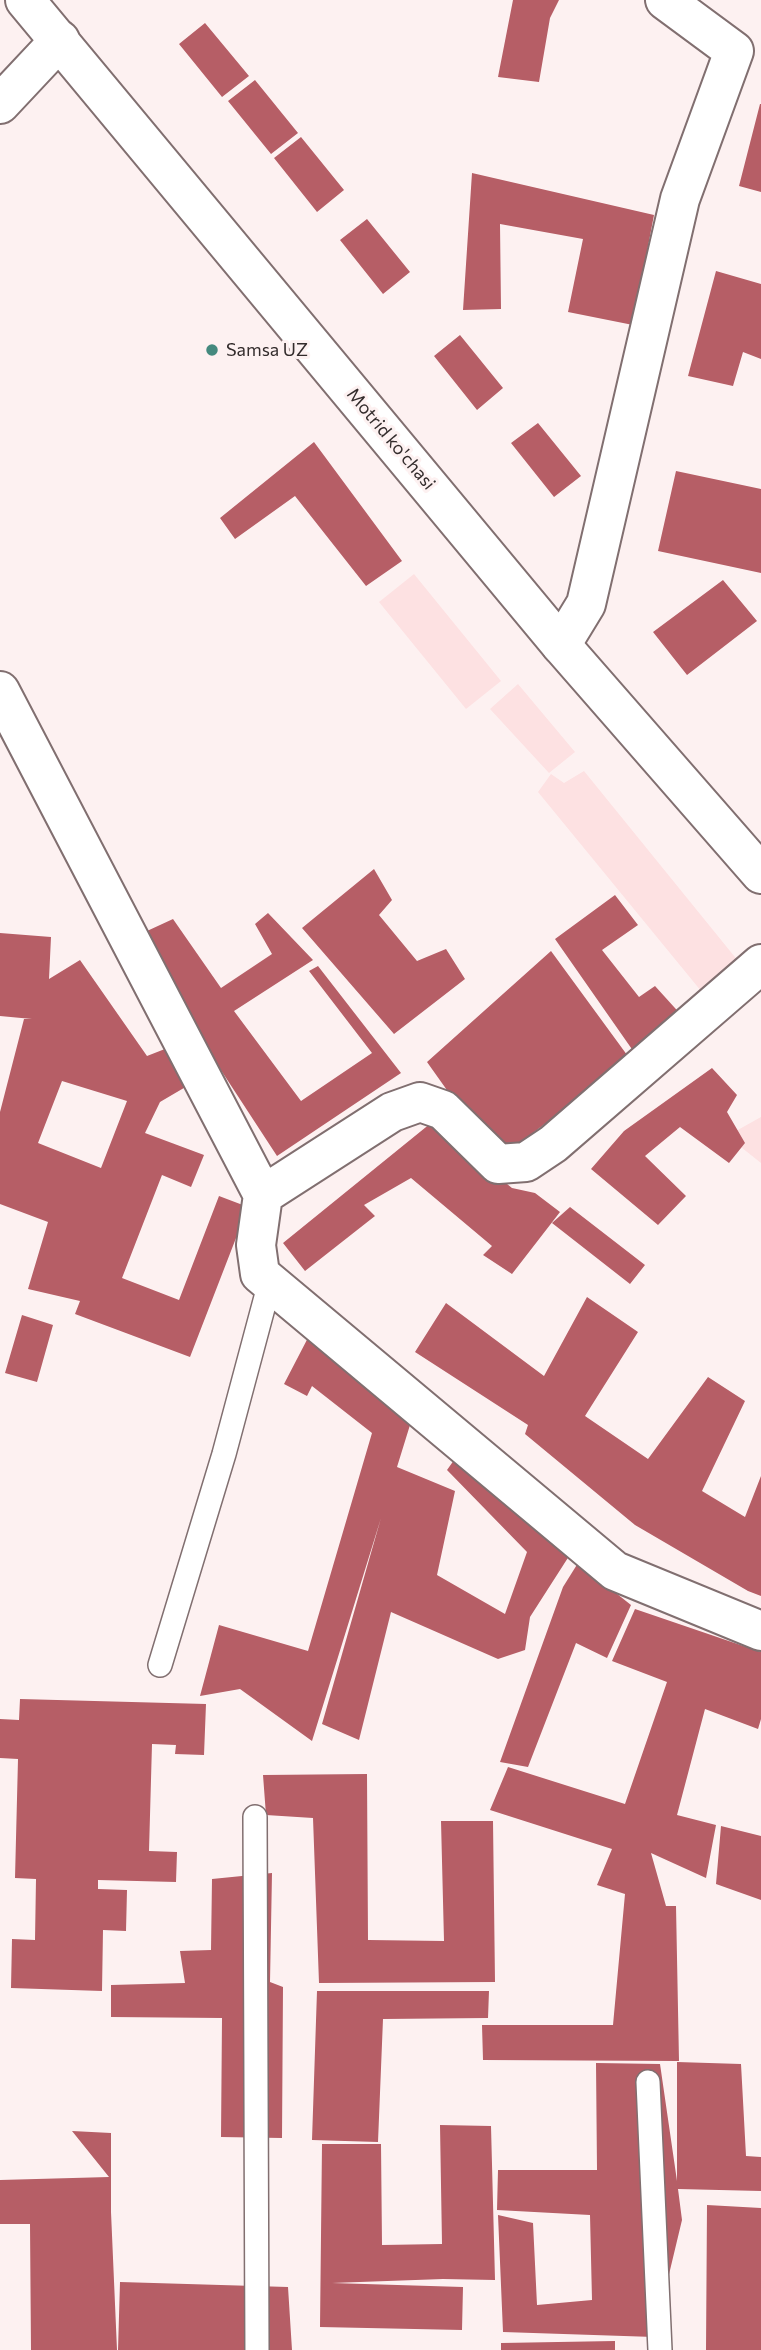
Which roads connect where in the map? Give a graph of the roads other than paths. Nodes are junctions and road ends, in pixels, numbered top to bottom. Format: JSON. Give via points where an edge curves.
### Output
{"nodes":[{"id":1,"x":25,"y":0,"type":"edge"},
{"id":2,"x":665,"y":0,"type":"edge"},
{"id":3,"x":60,"y":40,"type":"junction"},
{"id":4,"x":748,"y":55,"type":"edge"},
{"id":5,"x":0,"y":104,"type":"edge"},
{"id":6,"x":561,"y":645,"type":"junction"},
{"id":7,"x":0,"y":691,"type":"edge"},
{"id":8,"x":761,"y":874,"type":"edge"},
{"id":9,"x":761,"y":964,"type":"edge"},
{"id":10,"x":263,"y":1195,"type":"junction"},
{"id":11,"x":270,"y":1282,"type":"junction"},
{"id":12,"x":761,"y":1631,"type":"edge"},
{"id":13,"x":160,"y":1665,"type":"dead end"},
{"id":14,"x":255,"y":1816,"type":"dead end"},
{"id":15,"x":648,"y":2082,"type":"dead end"},
{"id":16,"x":257,"y":2350,"type":"edge"},
{"id":17,"x":660,"y":2350,"type":"edge"}],
"edges":[{"from":1,"to":3,"type":"street","name":"Motrid ko'chasi"},
{"from":2,"to":4,"type":"street"},
{"from":3,"to":5,"type":"street"},
{"from":3,"to":6,"type":"street","name":"Motrid ko'chasi"},
{"from":4,"to":6,"type":"street","via":[[680,199],[586,604]]},
{"from":6,"to":8,"type":"street","name":"Motrid ko'chasi"},
{"from":7,"to":10,"type":"street"},
{"from":9,"to":10,"type":"street","via":[[553,1144],[526,1162],[498,1164],[443,1110],[420,1102],[392,1112]]},
{"from":10,"to":11,"type":"street","via":[[257,1245],[260,1274]]},
{"from":11,"to":12,"type":"street","via":[[615,1571]]},
{"from":11,"to":13,"type":"lane"},
{"from":14,"to":16,"type":"lane"},
{"from":15,"to":17,"type":"lane"}]}
